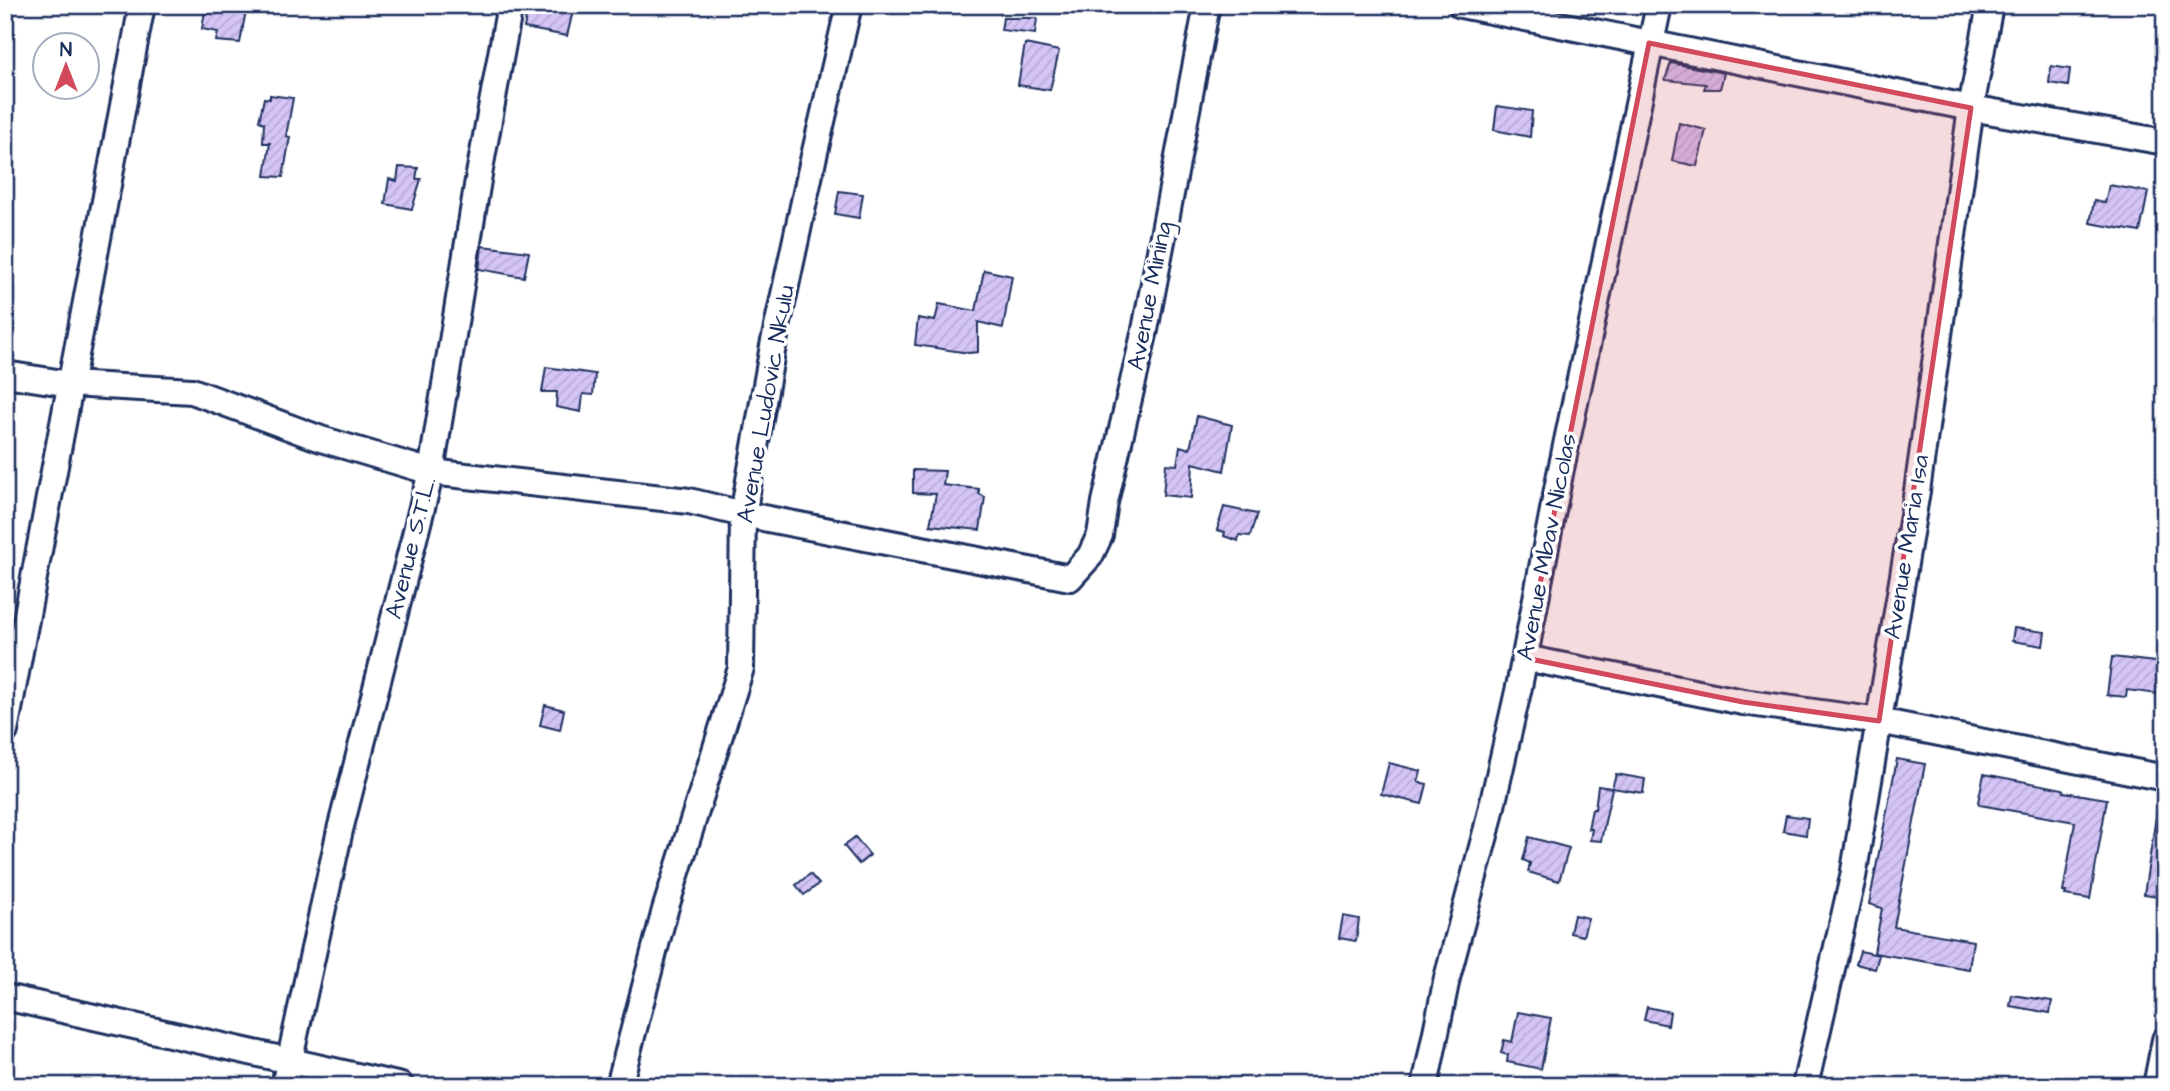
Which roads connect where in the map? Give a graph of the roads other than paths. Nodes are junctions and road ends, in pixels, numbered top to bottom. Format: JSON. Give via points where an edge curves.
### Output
{"nodes":[{"id":1,"x":142,"y":5,"type":"edge"},
{"id":2,"x":510,"y":5,"type":"edge"},
{"id":3,"x":849,"y":5,"type":"edge"},
{"id":4,"x":1207,"y":5,"type":"edge"},
{"id":5,"x":1461,"y":5,"type":"edge"},
{"id":6,"x":1659,"y":5,"type":"edge"},
{"id":7,"x":1990,"y":5,"type":"edge"},
{"id":8,"x":1649,"y":43,"type":"junction"},
{"id":9,"x":1971,"y":108,"type":"junction"},
{"id":10,"x":2165,"y":142,"type":"edge"},
{"id":11,"x":5,"y":373,"type":"edge"},
{"id":12,"x":70,"y":384,"type":"junction"},
{"id":13,"x":431,"y":472,"type":"junction"},
{"id":14,"x":743,"y":514,"type":"junction"},
{"id":15,"x":1525,"y":658,"type":"junction"},
{"id":16,"x":1879,"y":721,"type":"junction"},
{"id":17,"x":5,"y":731,"type":"edge"},
{"id":18,"x":2165,"y":778,"type":"edge"},
{"id":19,"x":5,"y":997,"type":"edge"},
{"id":20,"x":2165,"y":1040,"type":"edge"},
{"id":21,"x":285,"y":1074,"type":"edge"},
{"id":22,"x":401,"y":1086,"type":"edge"},
{"id":23,"x":619,"y":1086,"type":"edge"},
{"id":24,"x":1424,"y":1086,"type":"edge"},
{"id":25,"x":1805,"y":1086,"type":"edge"},
{"id":26,"x":2156,"y":1086,"type":"edge"}],
"edges":[{"from":1,"to":12,"type":"street"},
{"from":2,"to":13,"type":"street","name":"Avenue S.T.L."},
{"from":3,"to":14,"type":"street","name":"Avenue Ludovic Nkulu","via":[[776,332]]},
{"from":4,"to":14,"type":"street","name":"Avenue Mining","via":[[1145,330],[1100,535],[1090,556],[1070,578]]},
{"from":5,"to":8,"type":"street"},
{"from":6,"to":8,"type":"street","name":"Avenue Mbav Nicolas"},
{"from":7,"to":9,"type":"street","name":"Avenue Maria Isa"},
{"from":8,"to":9,"type":"street"},
{"from":8,"to":15,"type":"street","name":"Avenue Mbav Nicolas"},
{"from":9,"to":10,"type":"street"},
{"from":9,"to":16,"type":"street","name":"Avenue Maria Isa"},
{"from":11,"to":12,"type":"street"},
{"from":12,"to":13,"type":"street","via":[[192,391],[321,439]]},
{"from":12,"to":17,"type":"street"},
{"from":13,"to":14,"type":"street","via":[[689,501]]},
{"from":13,"to":21,"type":"street","name":"Avenue S.T.L.","via":[[340,830]]},
{"from":14,"to":23,"type":"street","name":"Avenue Ludovic Nkulu","via":[[741,668],[665,910]]},
{"from":15,"to":16,"type":"street","via":[[1743,702]]},
{"from":15,"to":24,"type":"street","name":"Avenue Mbav Nicolas"},
{"from":16,"to":18,"type":"street"},
{"from":16,"to":25,"type":"street","name":"Avenue Maria Isa","via":[[1853,877]]},
{"from":19,"to":21,"type":"street"},
{"from":20,"to":26,"type":"street"},
{"from":21,"to":22,"type":"street","via":[[339,1070]]}]}
